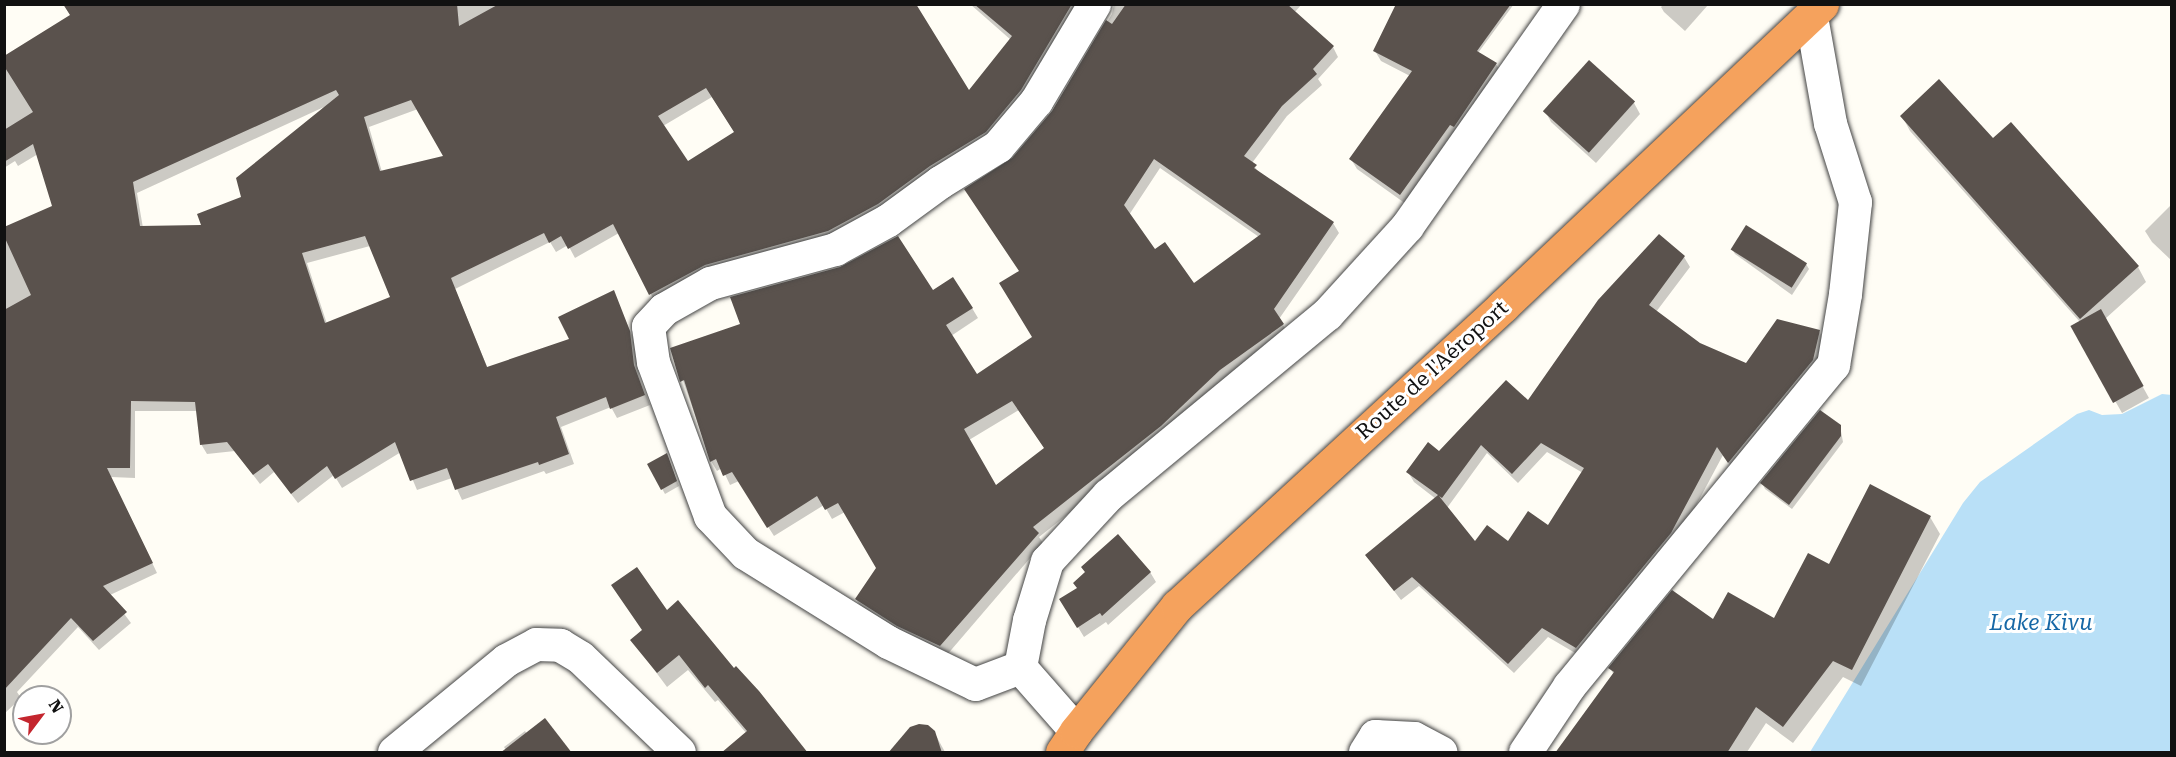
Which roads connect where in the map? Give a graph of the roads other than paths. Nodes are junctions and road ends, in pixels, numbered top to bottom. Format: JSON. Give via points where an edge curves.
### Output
{"nodes":[{"id":1,"x":1094,"y":4,"type":"edge"},
{"id":2,"x":1563,"y":4,"type":"edge"},
{"id":3,"x":1816,"y":10,"type":"edge"},
{"id":4,"x":1020,"y":667,"type":"junction"},
{"id":5,"x":1069,"y":742,"type":"edge"},
{"id":6,"x":394,"y":753,"type":"edge"},
{"id":7,"x":680,"y":753,"type":"edge"},
{"id":8,"x":1365,"y":753,"type":"edge"},
{"id":9,"x":1440,"y":753,"type":"edge"},
{"id":10,"x":1525,"y":753,"type":"edge"}],
"edges":[{"from":1,"to":4,"type":"street","via":[[1036,102],[998,146],[888,220],[835,249],[710,284],[664,309],[648,326],[653,362],[710,516],[745,553],[888,642],[975,684]]},
{"from":2,"to":4,"type":"street","via":[[1407,226],[1327,314],[1108,495],[1047,561]]},
{"from":3,"to":5,"type":"highway","name":"Route de l'Aéroport","via":[[1177,606]]},
{"from":3,"to":10,"type":"street","via":[[1830,123],[1855,202],[1833,365],[1569,686]]},
{"from":4,"to":5,"type":"street"},
{"from":6,"to":7,"type":"street","via":[[506,660],[536,644],[560,645],[580,657]]},
{"from":8,"to":9,"type":"street","via":[[1375,736],[1414,738]]}]}
